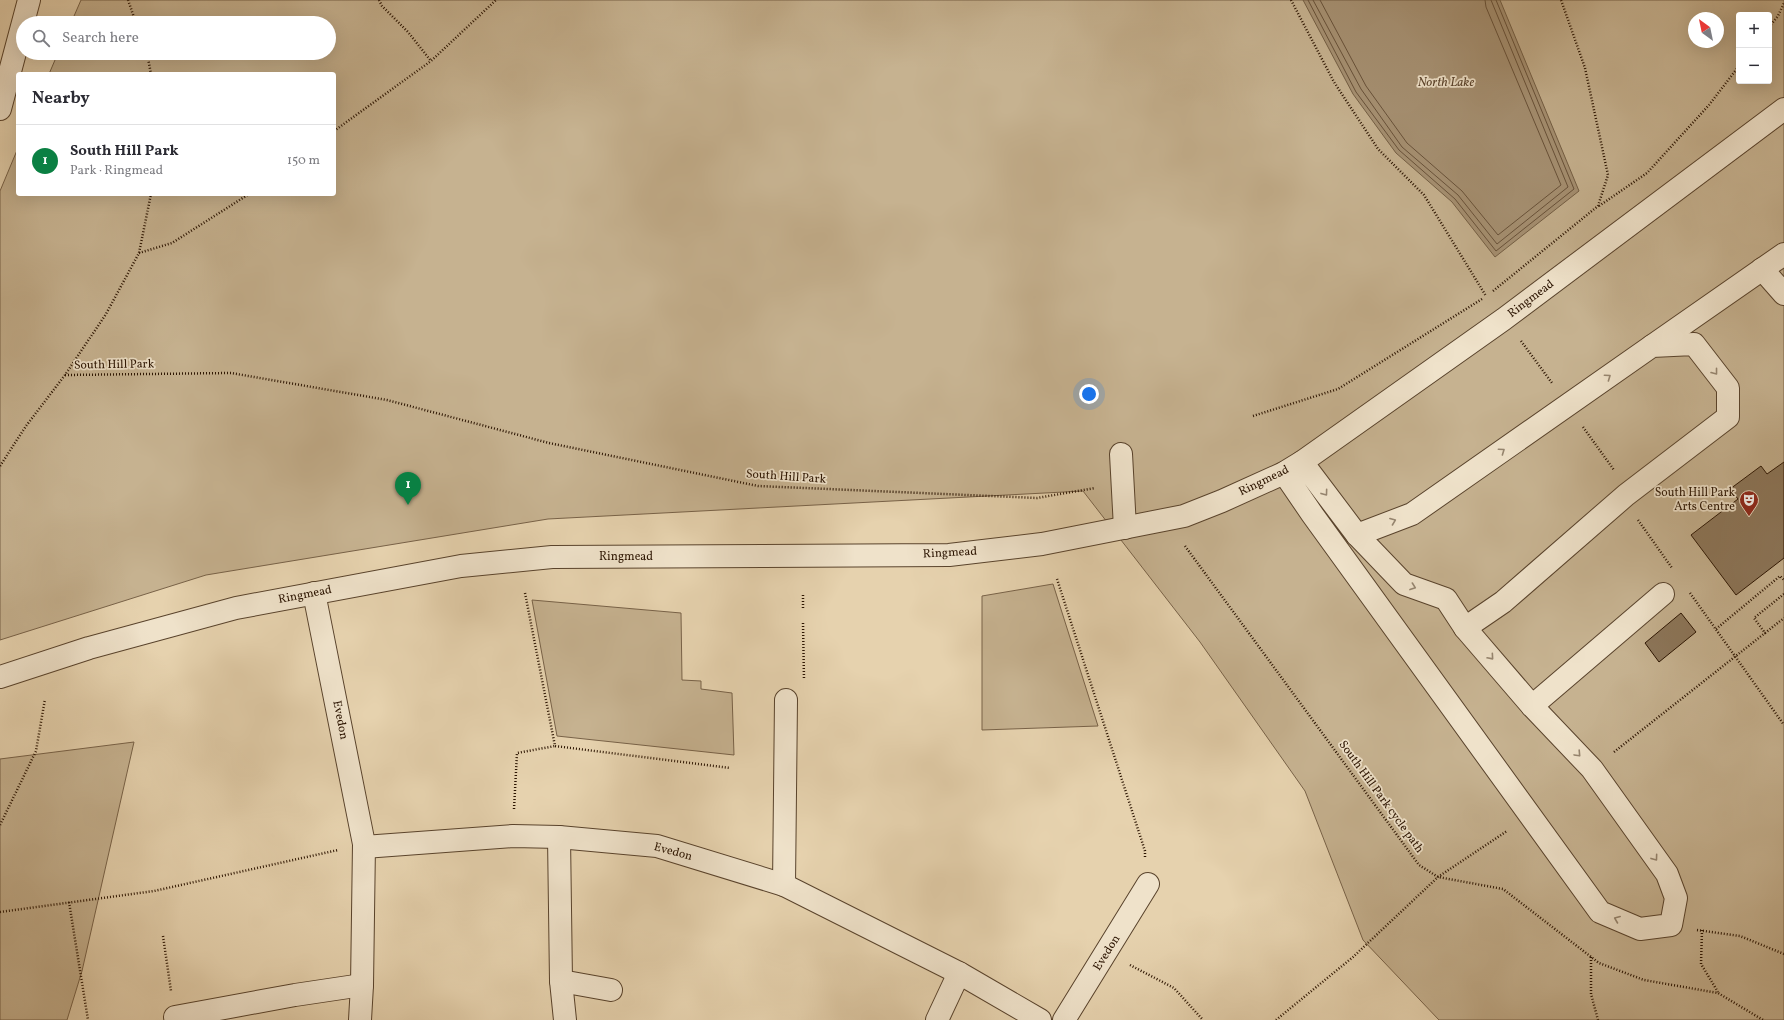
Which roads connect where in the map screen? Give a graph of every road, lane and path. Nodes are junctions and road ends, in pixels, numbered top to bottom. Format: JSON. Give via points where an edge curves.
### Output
{"nodes":[{"id":1,"x":29,"y":0,"type":"edge"},
{"id":2,"x":128,"y":0,"type":"edge"},
{"id":3,"x":379,"y":0,"type":"edge"},
{"id":4,"x":496,"y":0,"type":"edge"},
{"id":5,"x":1291,"y":0,"type":"edge"},
{"id":6,"x":1560,"y":0,"type":"edge"},
{"id":7,"x":1784,"y":3,"type":"edge"},
{"id":8,"x":25,"y":16,"type":"edge"},
{"id":9,"x":134,"y":16,"type":"edge"},
{"id":10,"x":1772,"y":23,"type":"edge"},
{"id":11,"x":16,"y":49,"type":"edge"},
{"id":12,"x":148,"y":60,"type":"edge"},
{"id":13,"x":431,"y":61,"type":"junction"},
{"id":14,"x":1736,"y":70,"type":"edge"},
{"id":15,"x":150,"y":72,"type":"edge"},
{"id":16,"x":0,"y":109,"type":"edge"},
{"id":17,"x":1784,"y":109,"type":"edge"},
{"id":18,"x":336,"y":130,"type":"edge"},
{"id":19,"x":151,"y":196,"type":"edge"},
{"id":20,"x":246,"y":196,"type":"edge"},
{"id":21,"x":1598,"y":206,"type":"junction"},
{"id":22,"x":139,"y":253,"type":"junction"},
{"id":23,"x":1784,"y":254,"type":"edge"},
{"id":24,"x":1762,"y":269,"type":"junction"},
{"id":25,"x":1493,"y":291,"type":"dead end"},
{"id":26,"x":1784,"y":294,"type":"edge"},
{"id":27,"x":1521,"y":341,"type":"dead end"},
{"id":28,"x":1652,"y":346,"type":"junction"},
{"id":29,"x":65,"y":375,"type":"junction"},
{"id":30,"x":1552,"y":384,"type":"dead end"},
{"id":31,"x":1253,"y":416,"type":"dead end"},
{"id":32,"x":1582,"y":426,"type":"dead end"},
{"id":33,"x":1121,"y":454,"type":"dead end"},
{"id":34,"x":1302,"y":462,"type":"junction"},
{"id":35,"x":0,"y":466,"type":"edge"},
{"id":36,"x":1284,"y":473,"type":"junction"},
{"id":37,"x":1617,"y":474,"type":"dead end"},
{"id":38,"x":1122,"y":484,"type":"junction"},
{"id":39,"x":1635,"y":516,"type":"dead end"},
{"id":40,"x":1125,"y":528,"type":"junction"},
{"id":41,"x":1356,"y":535,"type":"junction"},
{"id":42,"x":1185,"y":546,"type":"dead end"},
{"id":43,"x":1676,"y":572,"type":"dead end"},
{"id":44,"x":1057,"y":579,"type":"dead end"},
{"id":45,"x":1784,"y":580,"type":"edge"},
{"id":46,"x":1689,"y":591,"type":"dead end"},
{"id":47,"x":314,"y":593,"type":"junction"},
{"id":48,"x":525,"y":593,"type":"dead end"},
{"id":49,"x":1663,"y":594,"type":"dead end"},
{"id":50,"x":1784,"y":594,"type":"edge"},
{"id":51,"x":803,"y":595,"type":"dead end"},
{"id":52,"x":803,"y":609,"type":"dead end"},
{"id":53,"x":1784,"y":618,"type":"edge"},
{"id":54,"x":804,"y":623,"type":"dead end"},
{"id":55,"x":1465,"y":628,"type":"junction"},
{"id":56,"x":1716,"y":629,"type":"junction"},
{"id":57,"x":1765,"y":633,"type":"junction"},
{"id":58,"x":1735,"y":656,"type":"junction"},
{"id":59,"x":0,"y":677,"type":"edge"},
{"id":60,"x":46,"y":698,"type":"dead end"},
{"id":61,"x":786,"y":700,"type":"joint"},
{"id":62,"x":1532,"y":706,"type":"junction"},
{"id":63,"x":1784,"y":725,"type":"edge"},
{"id":64,"x":554,"y":746,"type":"junction"},
{"id":65,"x":1610,"y":755,"type":"dead end"},
{"id":66,"x":730,"y":768,"type":"dead end"},
{"id":67,"x":0,"y":825,"type":"edge"},
{"id":68,"x":1507,"y":831,"type":"dead end"},
{"id":69,"x":513,"y":836,"type":"junction"},
{"id":70,"x":559,"y":837,"type":"junction"},
{"id":71,"x":364,"y":845,"type":"junction"},
{"id":72,"x":1438,"y":876,"type":"junction"},
{"id":73,"x":1148,"y":884,"type":"joint"},
{"id":74,"x":784,"y":885,"type":"junction"},
{"id":75,"x":69,"y":902,"type":"junction"},
{"id":76,"x":0,"y":912,"type":"edge"},
{"id":77,"x":1671,"y":926,"type":"junction"},
{"id":78,"x":1702,"y":930,"type":"junction"},
{"id":79,"x":163,"y":936,"type":"dead end"},
{"id":80,"x":1107,"y":953,"type":"junction"},
{"id":81,"x":1784,"y":954,"type":"edge"},
{"id":82,"x":1591,"y":957,"type":"junction"},
{"id":83,"x":959,"y":973,"type":"junction"},
{"id":84,"x":561,"y":980,"type":"junction"},
{"id":85,"x":362,"y":985,"type":"junction"},
{"id":86,"x":611,"y":990,"type":"dead end"},
{"id":87,"x":1718,"y":993,"type":"junction"},
{"id":88,"x":175,"y":1017,"type":"joint"},
{"id":89,"x":88,"y":1020,"type":"edge"},
{"id":90,"x":360,"y":1020,"type":"edge"},
{"id":91,"x":564,"y":1020,"type":"edge"},
{"id":92,"x":937,"y":1020,"type":"edge"},
{"id":93,"x":1040,"y":1020,"type":"edge"},
{"id":94,"x":1064,"y":1020,"type":"edge"},
{"id":95,"x":1203,"y":1020,"type":"edge"},
{"id":96,"x":1276,"y":1020,"type":"edge"},
{"id":97,"x":1598,"y":1020,"type":"edge"},
{"id":98,"x":1763,"y":1020,"type":"edge"}],
"edges":[{"from":1,"to":8,"type":"street"},
{"from":2,"to":9,"type":"path"},
{"from":3,"to":13,"type":"path"},
{"from":4,"to":13,"type":"path"},
{"from":5,"to":31,"type":"path","via":[[1334,82],[1378,149],[1424,195],[1486,296],[1338,389]]},
{"from":6,"to":21,"type":"path","via":[[1585,68],[1608,175]]},
{"from":7,"to":10,"type":"path"},
{"from":11,"to":16,"type":"street"},
{"from":12,"to":15,"type":"path"},
{"from":13,"to":18,"type":"path"},
{"from":14,"to":21,"type":"path","via":[[1709,105],[1647,173]]},
{"from":17,"to":34,"type":"street","name":"Ringmead","via":[[1504,319]]},
{"from":19,"to":22,"type":"path","name":"South Hill Park"},
{"from":20,"to":22,"type":"path","via":[[172,243]]},
{"from":21,"to":25,"type":"path"},
{"from":22,"to":29,"type":"path","name":"South Hill Park","via":[[106,314]]},
{"from":23,"to":24,"type":"street"},
{"from":24,"to":26,"type":"street"},
{"from":24,"to":28,"type":"street"},
{"from":27,"to":30,"type":"path"},
{"from":41,"to":28,"type":"street","one_way":true,"via":[[1412,514]]},
{"from":28,"to":55,"type":"street","one_way":true,"via":[[1694,344],[1728,388],[1728,417],[1626,495],[1503,602]]},
{"from":29,"to":35,"type":"path","name":"South Hill Park","via":[[26,426]]},
{"from":29,"to":38,"type":"path","name":"South Hill Park","via":[[231,372],[388,400],[549,443],[758,486],[1037,498]]},
{"from":32,"to":37,"type":"path"},
{"from":33,"to":38,"type":"street"},
{"from":34,"to":36,"type":"street","name":"Ringmead"},
{"from":34,"to":41,"type":"street","one_way":true},
{"from":36,"to":40,"type":"street","name":"Ringmead","via":[[1222,502],[1184,516]]},
{"from":77,"to":36,"type":"street","one_way":true,"via":[[1640,929],[1600,912]]},
{"from":38,"to":40,"type":"street"},
{"from":39,"to":43,"type":"path"},
{"from":40,"to":47,"type":"street","name":"Ringmead","via":[[1042,544],[950,555],[552,557],[461,566]]},
{"from":41,"to":55,"type":"street","one_way":true,"via":[[1404,584],[1446,599]]},
{"from":42,"to":72,"type":"path","name":"South Hill Park cycle path","via":[[1419,865]]},
{"from":44,"to":73,"type":"path","via":[[1145,851]]},
{"from":45,"to":56,"type":"path","via":[[1780,576]]},
{"from":46,"to":56,"type":"path"},
{"from":47,"to":59,"type":"street","name":"Ringmead","via":[[236,608],[97,646]]},
{"from":47,"to":71,"type":"street","name":"Evedon"},
{"from":48,"to":64,"type":"path"},
{"from":49,"to":62,"type":"street"},
{"from":50,"to":57,"type":"path","via":[[1754,618]]},
{"from":51,"to":52,"type":"path"},
{"from":53,"to":57,"type":"path"},
{"from":54,"to":61,"type":"path","via":[[804,680]]},
{"from":55,"to":62,"type":"street","one_way":true},
{"from":56,"to":58,"type":"path"},
{"from":57,"to":58,"type":"path"},
{"from":58,"to":63,"type":"path"},
{"from":58,"to":65,"type":"path"},
{"from":60,"to":67,"type":"path","via":[[36,751]]},
{"from":61,"to":74,"type":"street"},
{"from":62,"to":77,"type":"street","one_way":true,"via":[[1592,769],[1667,874],[1676,898]]},
{"from":64,"to":66,"type":"path"},
{"from":64,"to":69,"type":"path","via":[[517,753]]},
{"from":68,"to":72,"type":"path"},
{"from":69,"to":70,"type":"street","name":"Evedon"},
{"from":69,"to":71,"type":"street","name":"Evedon"},
{"from":70,"to":74,"type":"street","name":"Evedon","via":[[657,846]]},
{"from":70,"to":84,"type":"street"},
{"from":71,"to":75,"type":"path","via":[[154,891]]},
{"from":71,"to":85,"type":"street","name":"Evedon"},
{"from":72,"to":82,"type":"path","name":"South Hill Park cycle path","via":[[1503,889]]},
{"from":72,"to":96,"type":"path","via":[[1353,957]]},
{"from":73,"to":80,"type":"street","name":"Evedon"},
{"from":74,"to":83,"type":"street","name":"Evedon"},
{"from":75,"to":76,"type":"path"},
{"from":75,"to":89,"type":"path"},
{"from":77,"to":78,"type":"path"},
{"from":78,"to":81,"type":"path","via":[[1740,936]]},
{"from":78,"to":87,"type":"path","via":[[1701,964]]},
{"from":79,"to":88,"type":"path"},
{"from":80,"to":94,"type":"street","name":"Evedon"},
{"from":80,"to":95,"type":"path","via":[[1174,988]]},
{"from":82,"to":87,"type":"path","name":"South Hill Park cycle path","via":[[1599,963],[1644,980]]},
{"from":82,"to":97,"type":"path","via":[[1591,994]]},
{"from":83,"to":92,"type":"street"},
{"from":83,"to":93,"type":"street","name":"Evedon"},
{"from":84,"to":86,"type":"street"},
{"from":84,"to":91,"type":"street"},
{"from":85,"to":88,"type":"street"},
{"from":85,"to":90,"type":"street","name":"Evedon"},
{"from":87,"to":98,"type":"path","name":"South Hill Park cycle path"}]}
